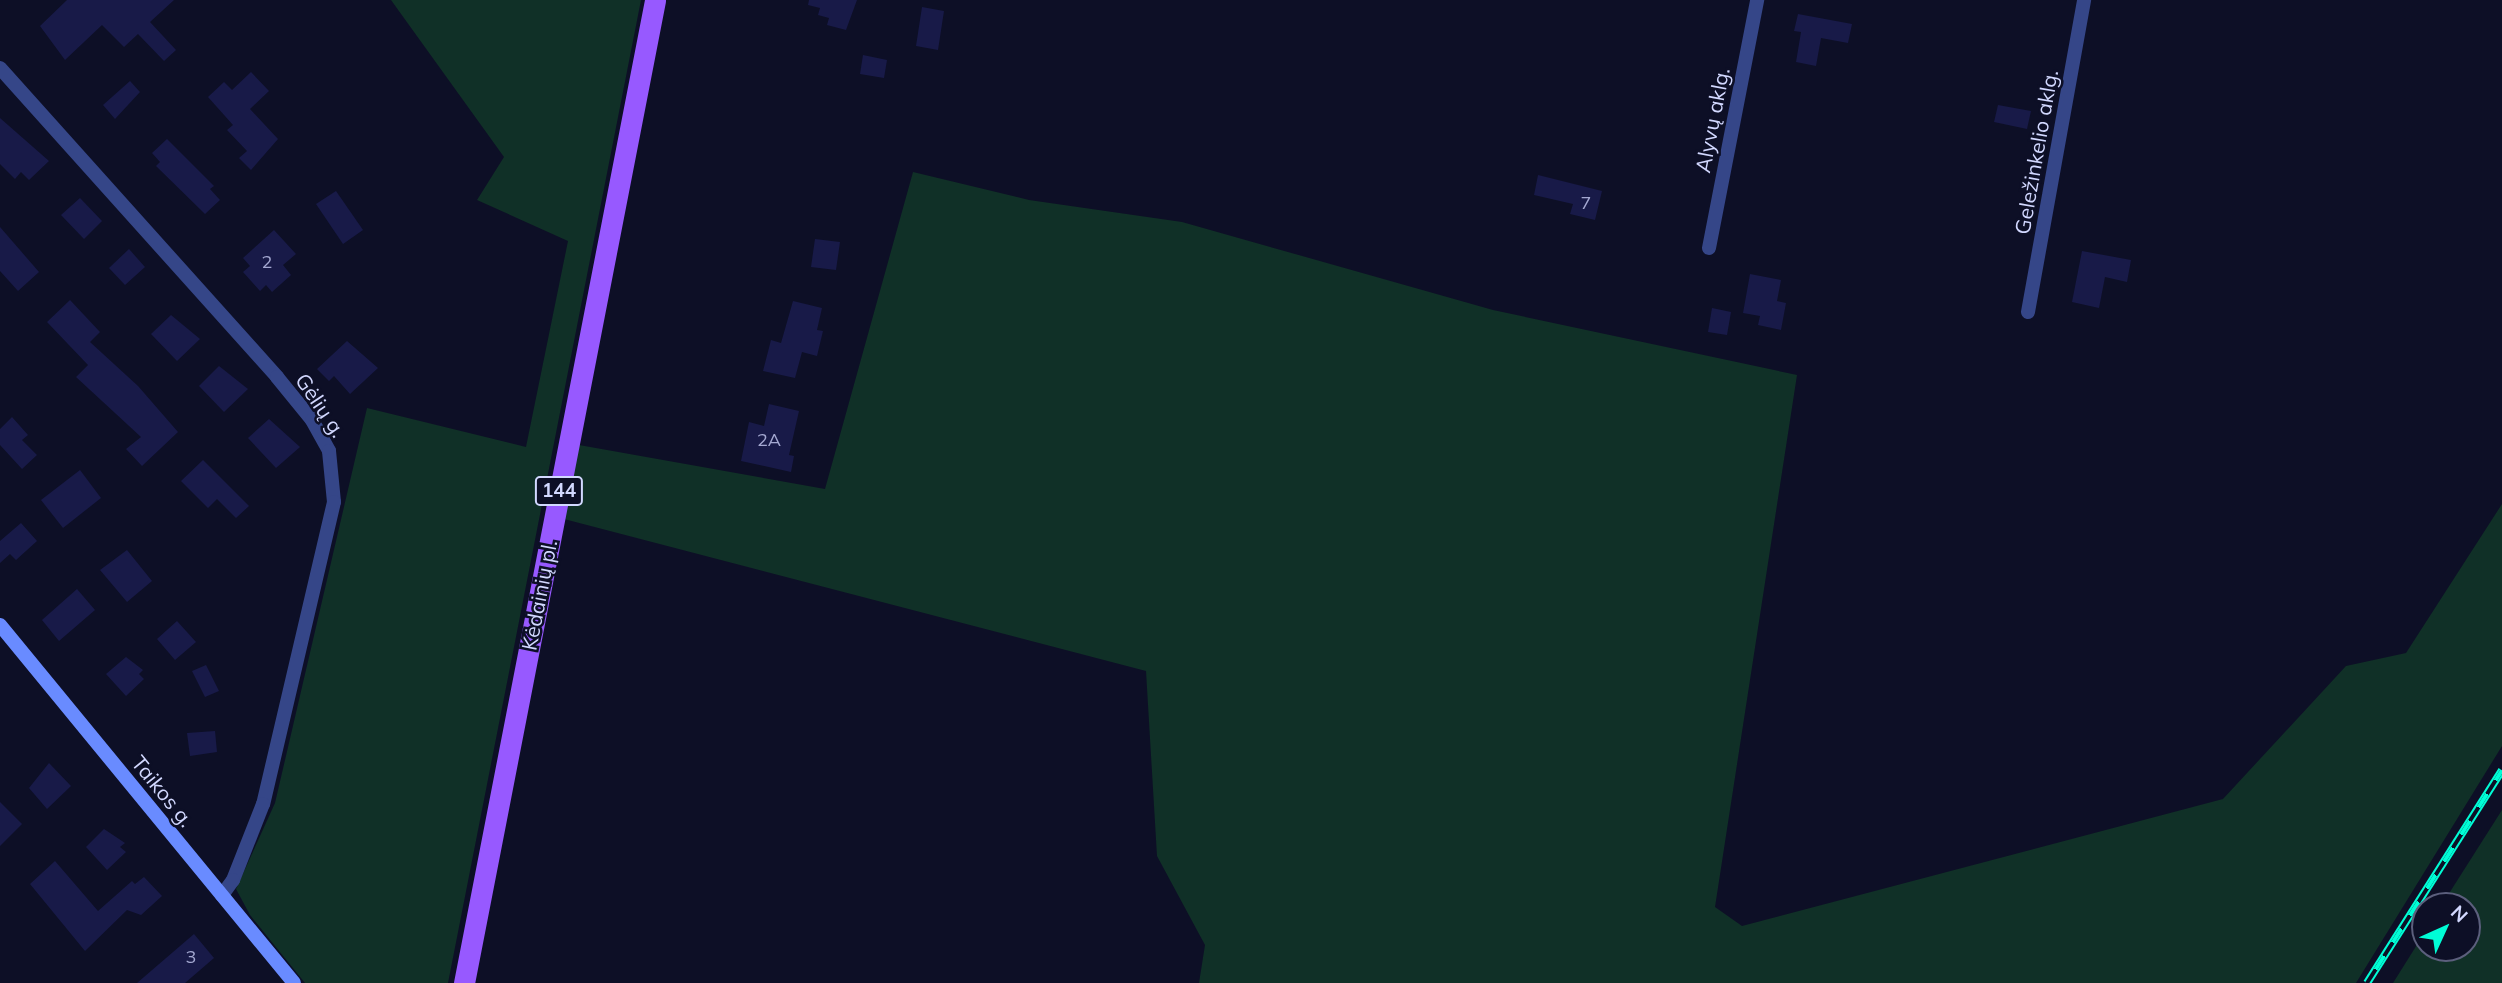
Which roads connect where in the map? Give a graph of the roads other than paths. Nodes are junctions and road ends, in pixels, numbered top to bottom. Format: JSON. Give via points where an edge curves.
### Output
{"nodes":[{"id":1,"x":655,"y":0,"type":"edge"},
{"id":2,"x":1757,"y":0,"type":"edge"},
{"id":3,"x":2084,"y":0,"type":"edge"},
{"id":4,"x":0,"y":68,"type":"edge"},
{"id":5,"x":1709,"y":248,"type":"dead end"},
{"id":6,"x":2028,"y":312,"type":"dead end"},
{"id":7,"x":0,"y":625,"type":"edge"},
{"id":8,"x":222,"y":895,"type":"junction"},
{"id":9,"x":294,"y":983,"type":"edge"},
{"id":10,"x":464,"y":983,"type":"edge"}],
"edges":[{"from":1,"to":10,"type":"main road","name":"Kėdainių pl.","number":"144"},
{"from":2,"to":5,"type":"street","name":"Alyvų aklg."},
{"from":3,"to":6,"type":"street","name":"Geležinkelio aklg."},
{"from":4,"to":8,"type":"street","name":"Gėlių g.","via":[[277,377],[312,420],[329,451],[334,502],[263,804],[233,880]]},
{"from":7,"to":8,"type":"main road","name":"Taikos g."},
{"from":8,"to":9,"type":"main road","name":"Taikos g."}]}
